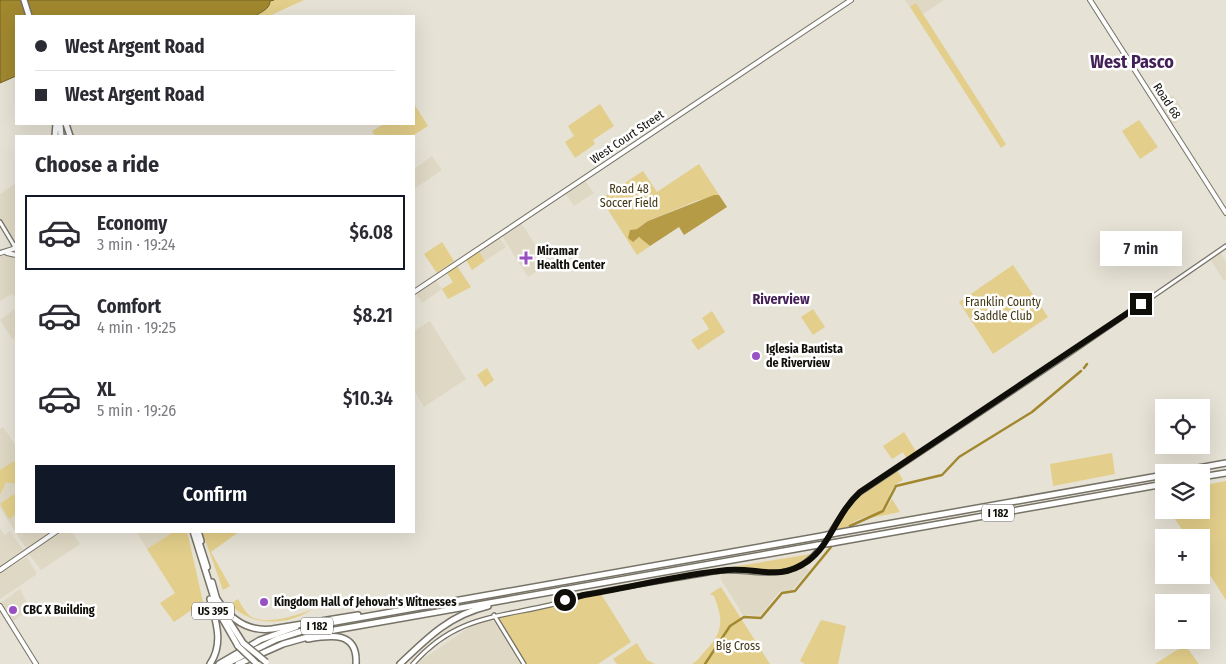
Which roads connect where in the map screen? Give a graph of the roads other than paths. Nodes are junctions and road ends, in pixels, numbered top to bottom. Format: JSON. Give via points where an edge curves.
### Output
{"nodes":[{"id":1,"x":25,"y":0,"type":"edge"},
{"id":2,"x":851,"y":0,"type":"edge"},
{"id":3,"x":1090,"y":0,"type":"edge"},
{"id":4,"x":30,"y":15,"type":"edge"},
{"id":5,"x":1226,"y":212,"type":"edge"},
{"id":6,"x":0,"y":222,"type":"edge"},
{"id":7,"x":15,"y":245,"type":"edge"},
{"id":8,"x":1226,"y":246,"type":"edge"},
{"id":9,"x":15,"y":247,"type":"edge"},
{"id":10,"x":2,"y":253,"type":"edge"},
{"id":11,"x":15,"y":255,"type":"edge"},
{"id":12,"x":415,"y":291,"type":"edge"},
{"id":13,"x":1226,"y":464,"type":"edge"},
{"id":14,"x":1210,"y":467,"type":"edge"},
{"id":15,"x":1226,"y":473,"type":"edge"},
{"id":16,"x":1210,"y":476,"type":"edge"},
{"id":17,"x":1155,"y":477,"type":"edge"},
{"id":18,"x":1155,"y":486,"type":"edge"},
{"id":19,"x":54,"y":533,"type":"edge"},
{"id":20,"x":195,"y":533,"type":"edge"},
{"id":21,"x":196,"y":533,"type":"edge"},
{"id":22,"x":200,"y":557,"type":"junction"},
{"id":23,"x":0,"y":570,"type":"edge"},
{"id":24,"x":572,"y":588,"type":"junction"},
{"id":25,"x":218,"y":599,"type":"junction"},
{"id":26,"x":0,"y":606,"type":"edge"},
{"id":27,"x":414,"y":607,"type":"junction"},
{"id":28,"x":494,"y":615,"type":"junction"},
{"id":29,"x":322,"y":619,"type":"junction"},
{"id":30,"x":283,"y":644,"type":"junction"},
{"id":31,"x":268,"y":663,"type":"edge"},
{"id":32,"x":36,"y":664,"type":"edge"},
{"id":33,"x":210,"y":664,"type":"edge"},
{"id":34,"x":219,"y":664,"type":"edge"},
{"id":35,"x":226,"y":664,"type":"edge"},
{"id":36,"x":238,"y":664,"type":"edge"},
{"id":37,"x":257,"y":664,"type":"edge"},
{"id":38,"x":356,"y":664,"type":"edge"},
{"id":39,"x":399,"y":664,"type":"edge"},
{"id":40,"x":412,"y":664,"type":"edge"},
{"id":41,"x":524,"y":664,"type":"edge"}],
"edges":[{"from":1,"to":4,"type":"highway"},
{"from":2,"to":12,"type":"main road","name":"West Court Street"},
{"from":3,"to":5,"type":"main road","name":"Road 68"},
{"from":6,"to":7,"type":"main road"},
{"from":8,"to":28,"type":"main road","via":[[1064,358],[860,492],[842,512],[822,547],[800,566],[772,573],[715,572]]},
{"from":9,"to":10,"type":"main road"},
{"from":10,"to":11,"type":"main road"},
{"from":13,"to":14,"type":"highway"},
{"from":15,"to":16,"type":"highway"},
{"from":17,"to":27,"type":"highway","number":"I 182","bridge":true},
{"from":18,"to":24,"type":"highway","number":"I 182","bridge":true},
{"from":19,"to":23,"type":"main road"},
{"from":20,"to":22,"type":"highway","number":"US 395"},
{"from":21,"to":25,"type":"highway","number":"US 395"},
{"from":22,"to":33,"type":"highway","number":"US 395","via":[[218,635]]},
{"from":22,"to":37,"type":"highway","bridge":true,"via":[[220,617],[238,646]]},
{"from":24,"to":30,"type":"highway","number":"I 182","via":[[329,631]]},
{"from":24,"to":39,"type":"highway","via":[[464,613],[439,627]]},
{"from":25,"to":29,"type":"highway","via":[[232,618],[252,628],[272,629]]},
{"from":25,"to":31,"type":"highway","number":"US 395","bridge":true,"via":[[226,619],[244,643]]},
{"from":26,"to":32,"type":"main road"},
{"from":27,"to":29,"type":"highway"},
{"from":27,"to":35,"type":"highway","number":"I 182","via":[[305,629],[259,646]]},
{"from":28,"to":40,"type":"main road","via":[[448,634]]},
{"from":28,"to":41,"type":"main road"},
{"from":29,"to":34,"type":"highway","via":[[260,640]]},
{"from":30,"to":36,"type":"highway","number":"I 182"},
{"from":30,"to":38,"type":"highway","via":[[331,635],[341,637],[354,648]]}]}
